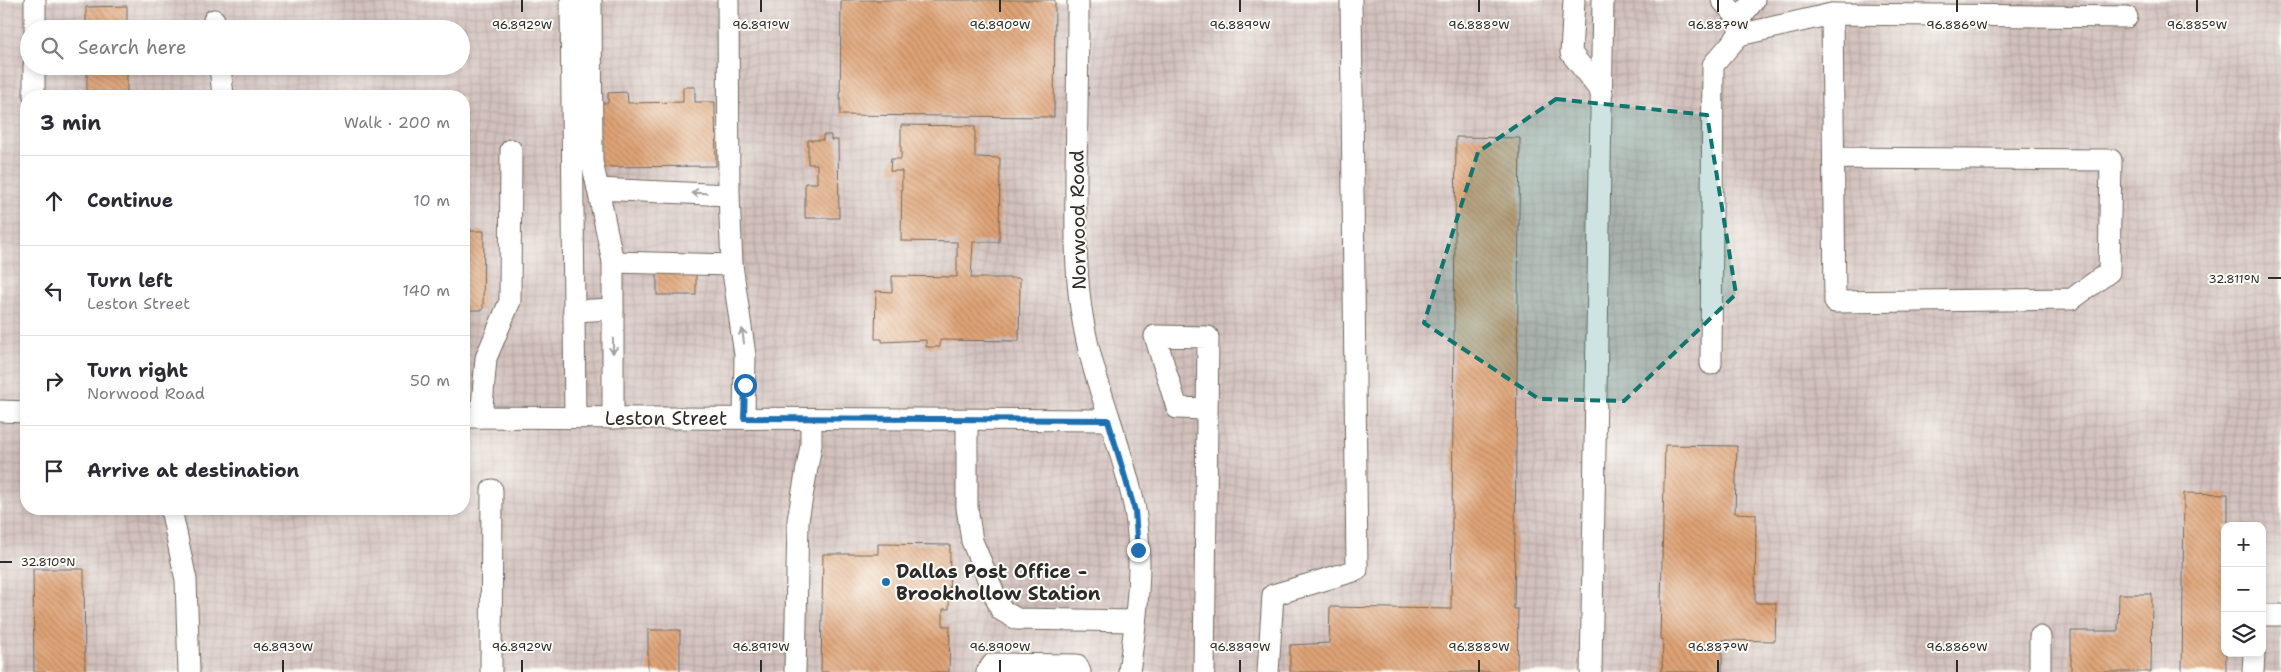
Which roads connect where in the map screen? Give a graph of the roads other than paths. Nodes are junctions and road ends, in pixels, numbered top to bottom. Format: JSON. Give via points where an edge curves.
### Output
{"nodes":[{"id":1,"x":35,"y":0,"type":"edge"},
{"id":2,"x":571,"y":0,"type":"edge"},
{"id":3,"x":591,"y":0,"type":"edge"},
{"id":4,"x":728,"y":0,"type":"edge"},
{"id":5,"x":1078,"y":0,"type":"edge"},
{"id":6,"x":1351,"y":0,"type":"edge"},
{"id":7,"x":1574,"y":0,"type":"edge"},
{"id":8,"x":1603,"y":0,"type":"edge"},
{"id":9,"x":1722,"y":0,"type":"edge"},
{"id":10,"x":1754,"y":0,"type":"edge"},
{"id":11,"x":1832,"y":14,"type":"junction"},
{"id":12,"x":2127,"y":17,"type":"dead end"},
{"id":13,"x":35,"y":20,"type":"edge"},
{"id":14,"x":1739,"y":27,"type":"junction"},
{"id":15,"x":34,"y":75,"type":"edge"},
{"id":16,"x":221,"y":75,"type":"edge"},
{"id":17,"x":34,"y":90,"type":"edge"},
{"id":18,"x":223,"y":90,"type":"edge"},
{"id":19,"x":1602,"y":94,"type":"junction"},
{"id":20,"x":512,"y":150,"type":"dead end"},
{"id":21,"x":1834,"y":158,"type":"junction"},
{"id":22,"x":598,"y":190,"type":"junction"},
{"id":23,"x":729,"y":195,"type":"junction"},
{"id":24,"x":613,"y":262,"type":"junction"},
{"id":25,"x":732,"y":265,"type":"junction"},
{"id":26,"x":613,"y":309,"type":"junction"},
{"id":27,"x":574,"y":311,"type":"junction"},
{"id":28,"x":1711,"y":364,"type":"dead end"},
{"id":29,"x":1207,"y":409,"type":"dead end"},
{"id":30,"x":0,"y":412,"type":"edge"},
{"id":31,"x":20,"y":412,"type":"edge"},
{"id":32,"x":472,"y":417,"type":"edge"},
{"id":33,"x":575,"y":417,"type":"junction"},
{"id":34,"x":613,"y":418,"type":"junction"},
{"id":35,"x":744,"y":418,"type":"junction"},
{"id":36,"x":812,"y":419,"type":"junction"},
{"id":37,"x":967,"y":420,"type":"junction"},
{"id":38,"x":1108,"y":420,"type":"junction"},
{"id":39,"x":492,"y":490,"type":"dead end"},
{"id":40,"x":172,"y":515,"type":"edge"},
{"id":41,"x":2266,"y":614,"type":"edge"},
{"id":42,"x":2281,"y":615,"type":"edge"},
{"id":43,"x":1135,"y":621,"type":"junction"},
{"id":44,"x":2040,"y":637,"type":"dead end"},
{"id":45,"x":2254,"y":657,"type":"edge"},
{"id":46,"x":189,"y":672,"type":"edge"},
{"id":47,"x":490,"y":672,"type":"edge"},
{"id":48,"x":795,"y":672,"type":"edge"},
{"id":49,"x":987,"y":672,"type":"edge"},
{"id":50,"x":1080,"y":672,"type":"edge"},
{"id":51,"x":1128,"y":672,"type":"edge"},
{"id":52,"x":1204,"y":672,"type":"edge"},
{"id":53,"x":1268,"y":672,"type":"edge"},
{"id":54,"x":1591,"y":672,"type":"edge"},
{"id":55,"x":2040,"y":672,"type":"edge"},
{"id":56,"x":2253,"y":672,"type":"edge"}],
"edges":[{"from":1,"to":13,"type":"street"},
{"from":2,"to":27,"type":"street"},
{"from":3,"to":22,"type":"street","via":[[592,162]]},
{"from":4,"to":23,"type":"street"},
{"from":5,"to":38,"type":"street","name":"Norwood Road","via":[[1075,262],[1082,321]]},
{"from":6,"to":53,"type":"street","via":[[1357,570],[1273,595]]},
{"from":7,"to":19,"type":"street","via":[[1571,53]]},
{"from":8,"to":19,"type":"street"},
{"from":9,"to":14,"type":"street"},
{"from":10,"to":14,"type":"street"},
{"from":11,"to":12,"type":"street"},
{"from":11,"to":14,"type":"street"},
{"from":11,"to":21,"type":"street"},
{"from":14,"to":28,"type":"street","via":[[1714,65]]},
{"from":15,"to":17,"type":"street"},
{"from":16,"to":18,"type":"street"},
{"from":19,"to":54,"type":"street"},
{"from":20,"to":32,"type":"street","via":[[510,301],[486,358]]},
{"from":21,"to":21,"type":"street","via":[[1835,302],[2072,299],[2109,272],[2111,160]]},
{"from":23,"to":22,"type":"street","one_way":true},
{"from":22,"to":24,"type":"street"},
{"from":23,"to":25,"type":"street"},
{"from":24,"to":25,"type":"street"},
{"from":24,"to":26,"type":"street"},
{"from":35,"to":25,"type":"street","one_way":true,"via":[[746,355]]},
{"from":26,"to":27,"type":"street"},
{"from":26,"to":34,"type":"street","one_way":true},
{"from":27,"to":33,"type":"street"},
{"from":29,"to":52,"type":"street"},
{"from":30,"to":31,"type":"street"},
{"from":32,"to":33,"type":"street","name":"Leston Street"},
{"from":33,"to":34,"type":"street","name":"Leston Street"},
{"from":34,"to":35,"type":"street","name":"Leston Street"},
{"from":35,"to":36,"type":"street","name":"Leston Street"},
{"from":36,"to":37,"type":"street","name":"Leston Street"},
{"from":36,"to":48,"type":"street","via":[[798,520]]},
{"from":37,"to":38,"type":"street","name":"Leston Street"},
{"from":37,"to":43,"type":"street","via":[[968,506],[972,541],[1001,610],[1016,619]]},
{"from":38,"to":43,"type":"street","name":"Norwood Road","via":[[1135,511],[1138,550]]},
{"from":39,"to":47,"type":"street"},
{"from":40,"to":46,"type":"street","via":[[186,580]]},
{"from":41,"to":42,"type":"street"},
{"from":43,"to":51,"type":"street","name":"Norwood Road"},
{"from":44,"to":55,"type":"street"},
{"from":45,"to":56,"type":"street"},
{"from":49,"to":50,"type":"street","via":[[993,664],[1077,665]]}]}
